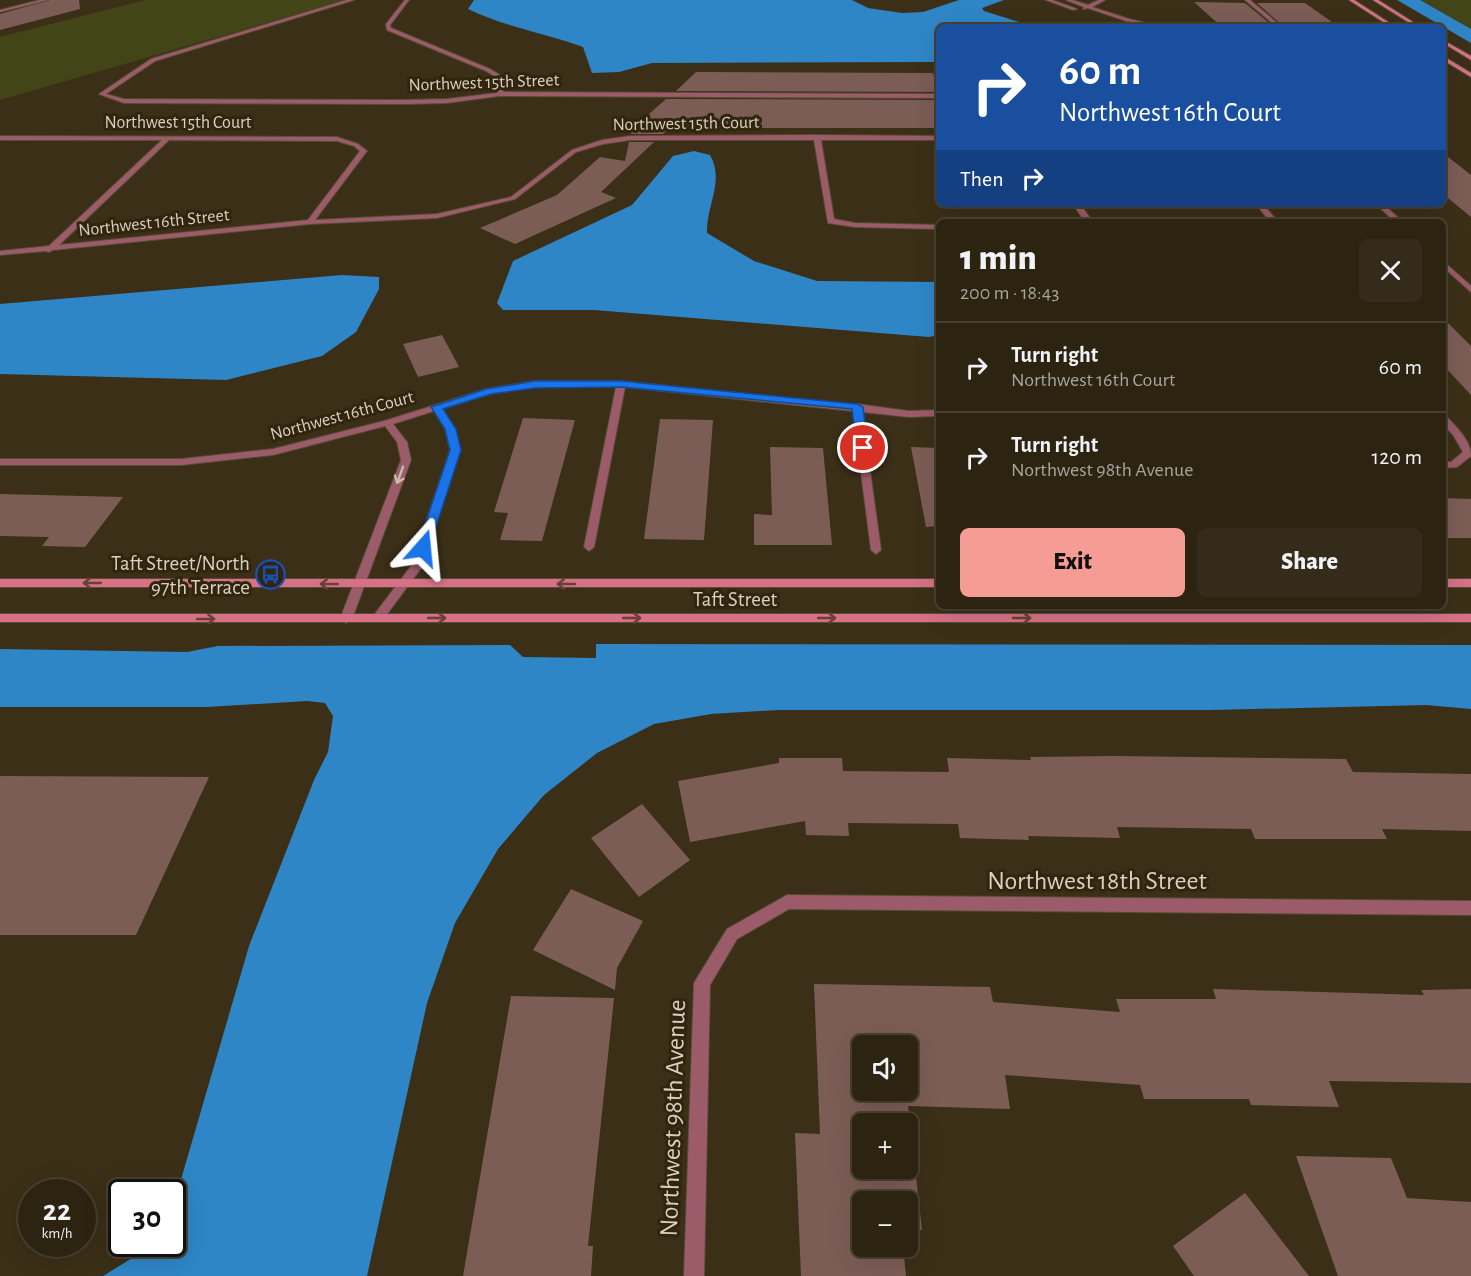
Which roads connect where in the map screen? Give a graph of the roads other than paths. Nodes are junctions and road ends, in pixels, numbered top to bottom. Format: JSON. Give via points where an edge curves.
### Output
{"nodes":[{"id":1,"x":46,"y":0,"type":"edge"},
{"id":2,"x":352,"y":0,"type":"edge"},
{"id":3,"x":407,"y":0,"type":"edge"},
{"id":4,"x":1048,"y":0,"type":"edge"},
{"id":5,"x":1068,"y":0,"type":"edge"},
{"id":6,"x":1103,"y":0,"type":"edge"},
{"id":7,"x":1247,"y":0,"type":"edge"},
{"id":8,"x":1351,"y":0,"type":"edge"},
{"id":9,"x":1374,"y":0,"type":"edge"},
{"id":10,"x":1088,"y":7,"type":"junction"},
{"id":11,"x":1078,"y":10,"type":"junction"},
{"id":12,"x":0,"y":11,"type":"edge"},
{"id":13,"x":1123,"y":24,"type":"edge"},
{"id":14,"x":1147,"y":24,"type":"edge"},
{"id":15,"x":1276,"y":24,"type":"edge"},
{"id":16,"x":1389,"y":24,"type":"edge"},
{"id":17,"x":1414,"y":24,"type":"edge"},
{"id":18,"x":1446,"y":44,"type":"edge"},
{"id":19,"x":1471,"y":58,"type":"edge"},
{"id":20,"x":1446,"y":60,"type":"edge"},
{"id":21,"x":1471,"y":75,"type":"edge"},
{"id":22,"x":499,"y":94,"type":"junction"},
{"id":23,"x":936,"y":96,"type":"edge"},
{"id":24,"x":817,"y":137,"type":"junction"},
{"id":25,"x":0,"y":138,"type":"edge"},
{"id":26,"x":168,"y":138,"type":"junction"},
{"id":27,"x":936,"y":138,"type":"edge"},
{"id":28,"x":1262,"y":207,"type":"edge"},
{"id":29,"x":1382,"y":207,"type":"edge"},
{"id":30,"x":1272,"y":219,"type":"edge"},
{"id":31,"x":1396,"y":219,"type":"edge"},
{"id":32,"x":310,"y":222,"type":"junction"},
{"id":33,"x":936,"y":227,"type":"edge"},
{"id":34,"x":49,"y":250,"type":"junction"},
{"id":35,"x":0,"y":253,"type":"edge"},
{"id":36,"x":1446,"y":266,"type":"edge"},
{"id":37,"x":1471,"y":290,"type":"edge"},
{"id":38,"x":621,"y":384,"type":"junction"},
{"id":39,"x":436,"y":407,"type":"junction"},
{"id":40,"x":857,"y":407,"type":"junction"},
{"id":41,"x":936,"y":413,"type":"edge"},
{"id":42,"x":1446,"y":421,"type":"edge"},
{"id":43,"x":387,"y":423,"type":"junction"},
{"id":44,"x":0,"y":462,"type":"edge"},
{"id":45,"x":1446,"y":465,"type":"edge"},
{"id":46,"x":589,"y":547,"type":"dead end"},
{"id":47,"x":876,"y":550,"type":"dead end"},
{"id":48,"x":0,"y":583,"type":"edge"},
{"id":49,"x":1446,"y":583,"type":"edge"},
{"id":50,"x":1471,"y":583,"type":"edge"},
{"id":51,"x":360,"y":584,"type":"junction"},
{"id":52,"x":404,"y":584,"type":"junction"},
{"id":53,"x":936,"y":584,"type":"edge"},
{"id":54,"x":0,"y":618,"type":"edge"},
{"id":55,"x":378,"y":618,"type":"junction"},
{"id":56,"x":1471,"y":618,"type":"edge"},
{"id":57,"x":346,"y":619,"type":"junction"},
{"id":58,"x":1471,"y":908,"type":"edge"},
{"id":59,"x":732,"y":934,"type":"joint"},
{"id":60,"x":694,"y":1276,"type":"edge"}],
"edges":[{"from":1,"to":12,"type":"street"},
{"from":2,"to":22,"type":"street","name":"Northwest 15th Street","via":[[153,60],[102,94],[124,101],[382,102],[447,101]]},
{"from":3,"to":22,"type":"street","via":[[389,29],[488,70],[498,76],[503,87]]},
{"from":4,"to":11,"type":"street"},
{"from":5,"to":10,"type":"street"},
{"from":6,"to":10,"type":"street"},
{"from":7,"to":15,"type":"street"},
{"from":8,"to":16,"type":"street"},
{"from":9,"to":17,"type":"street"},
{"from":10,"to":11,"type":"street"},
{"from":10,"to":14,"type":"street"},
{"from":11,"to":13,"type":"street"},
{"from":18,"to":19,"type":"street"},
{"from":20,"to":21,"type":"street"},
{"from":22,"to":23,"type":"street","name":"Northwest 15th Street"},
{"from":24,"to":27,"type":"street","name":"Northwest 15th Court"},
{"from":24,"to":32,"type":"street","name":"Northwest 15th Court","via":[[630,138],[602,142],[574,151],[513,198],[479,208],[437,216]]},
{"from":24,"to":33,"type":"street","via":[[831,221]]},
{"from":25,"to":26,"type":"street","name":"Northwest 15th Court"},
{"from":26,"to":32,"type":"street","name":"Northwest 15th Court","via":[[337,139],[356,145],[364,151]]},
{"from":26,"to":34,"type":"street"},
{"from":28,"to":30,"type":"street"},
{"from":29,"to":31,"type":"street"},
{"from":32,"to":34,"type":"street","name":"Northwest 16th Street"},
{"from":34,"to":35,"type":"street","name":"Northwest 16th Street"},
{"from":36,"to":37,"type":"street"},
{"from":38,"to":39,"type":"street","name":"Northwest 16th Court","via":[[535,384],[489,391]]},
{"from":38,"to":40,"type":"street","name":"Northwest 16th Court"},
{"from":38,"to":46,"type":"street"},
{"from":39,"to":43,"type":"street","name":"Northwest 16th Court"},
{"from":39,"to":52,"type":"street","via":[[450,429],[455,450],[416,567]]},
{"from":40,"to":41,"type":"street","name":"Northwest 16th Court"},
{"from":40,"to":47,"type":"street"},
{"from":42,"to":45,"type":"street","via":[[1467,453],[1453,465]]},
{"from":43,"to":44,"type":"street","name":"Northwest 16th Court","via":[[273,452],[181,462]]},
{"from":43,"to":51,"type":"street","one_way":true,"via":[[402,442],[406,460]]},
{"from":51,"to":48,"type":"street","name":"Taft Street","one_way":true},
{"from":49,"to":50,"type":"street"},
{"from":51,"to":52,"type":"street","name":"Taft Street"},
{"from":51,"to":57,"type":"street"},
{"from":53,"to":52,"type":"street","name":"Taft Street","one_way":true},
{"from":52,"to":55,"type":"street"},
{"from":54,"to":57,"type":"street","name":"Taft Street","one_way":true},
{"from":55,"to":56,"type":"street","name":"Taft Street","one_way":true},
{"from":55,"to":57,"type":"street","name":"Taft Street"},
{"from":58,"to":59,"type":"street","name":"Northwest 18th Street","via":[[788,902]]},
{"from":59,"to":60,"type":"street","name":"Northwest 98th Avenue","via":[[702,983]]}]}
